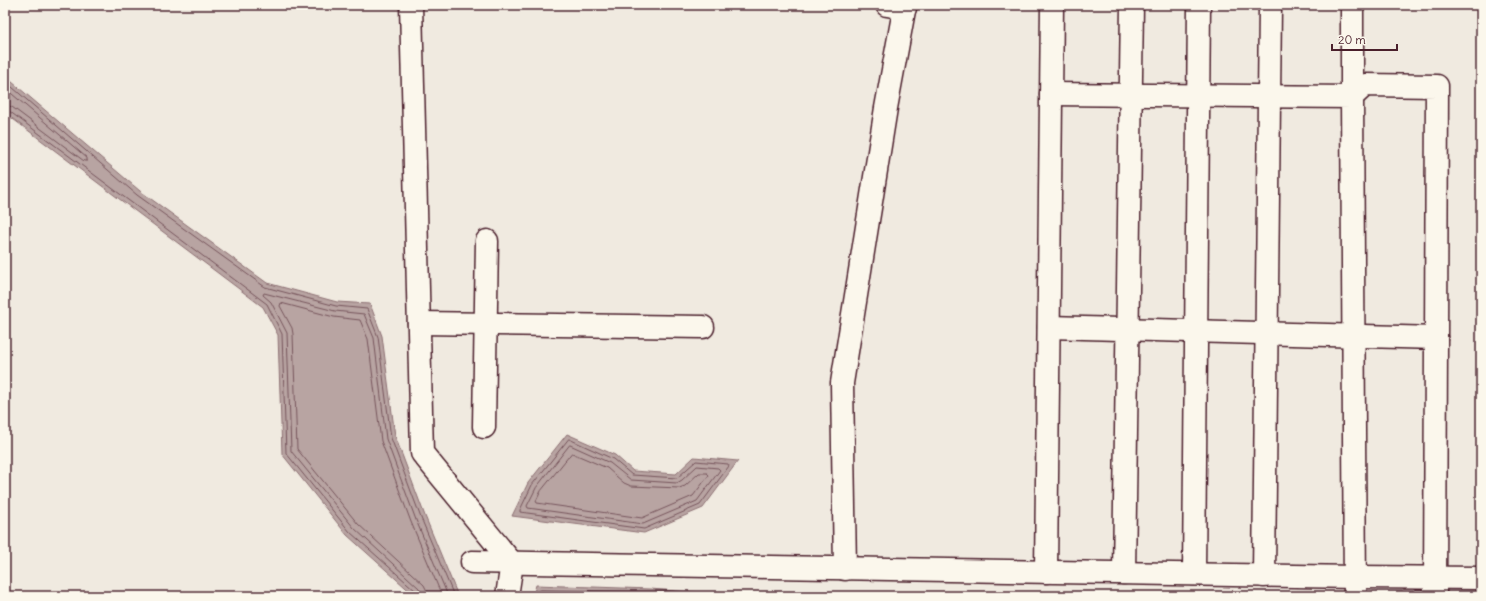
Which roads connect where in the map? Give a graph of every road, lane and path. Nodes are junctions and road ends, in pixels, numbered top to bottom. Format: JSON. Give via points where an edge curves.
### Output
{"nodes":[{"id":1,"x":411,"y":5,"type":"edge"},
{"id":2,"x":1052,"y":5,"type":"edge"},
{"id":3,"x":1132,"y":5,"type":"edge"},
{"id":4,"x":1199,"y":5,"type":"edge"},
{"id":5,"x":1270,"y":5,"type":"edge"},
{"id":6,"x":1352,"y":5,"type":"edge"},
{"id":7,"x":899,"y":6,"type":"edge"},
{"id":8,"x":1051,"y":94,"type":"junction"},
{"id":9,"x":1130,"y":95,"type":"junction"},
{"id":10,"x":1198,"y":95,"type":"junction"},
{"id":11,"x":1269,"y":96,"type":"junction"},
{"id":12,"x":1352,"y":97,"type":"junction"},
{"id":13,"x":487,"y":241,"type":"dead end"},
{"id":14,"x":419,"y":322,"type":"junction"},
{"id":15,"x":486,"y":324,"type":"junction"},
{"id":16,"x":703,"y":327,"type":"dead end"},
{"id":17,"x":1049,"y":327,"type":"junction"},
{"id":18,"x":1128,"y":329,"type":"junction"},
{"id":19,"x":1196,"y":331,"type":"junction"},
{"id":20,"x":1267,"y":333,"type":"junction"},
{"id":21,"x":1354,"y":336,"type":"junction"},
{"id":22,"x":1436,"y":338,"type":"junction"},
{"id":23,"x":484,"y":427,"type":"dead end"},
{"id":24,"x":472,"y":562,"type":"dead end"},
{"id":25,"x":512,"y":563,"type":"junction"},
{"id":26,"x":845,"y":569,"type":"junction"},
{"id":27,"x":1046,"y":572,"type":"junction"},
{"id":28,"x":1124,"y":573,"type":"junction"},
{"id":29,"x":1194,"y":574,"type":"junction"},
{"id":30,"x":1264,"y":576,"type":"junction"},
{"id":31,"x":1481,"y":578,"type":"edge"},
{"id":32,"x":1355,"y":587,"type":"edge"},
{"id":33,"x":1435,"y":587,"type":"edge"},
{"id":34,"x":507,"y":596,"type":"edge"}],
"edges":[{"from":1,"to":14,"type":"street"},
{"from":2,"to":8,"type":"street"},
{"from":3,"to":9,"type":"street"},
{"from":4,"to":10,"type":"street"},
{"from":5,"to":11,"type":"street"},
{"from":6,"to":12,"type":"street"},
{"from":7,"to":26,"type":"street","via":[[886,108],[842,383]]},
{"from":8,"to":9,"type":"street"},
{"from":8,"to":17,"type":"street"},
{"from":9,"to":10,"type":"street"},
{"from":9,"to":18,"type":"street"},
{"from":10,"to":11,"type":"street"},
{"from":10,"to":19,"type":"street"},
{"from":11,"to":12,"type":"street"},
{"from":11,"to":20,"type":"street"},
{"from":12,"to":21,"type":"street"},
{"from":12,"to":22,"type":"street","via":[[1365,85],[1437,86]]},
{"from":13,"to":15,"type":"street"},
{"from":14,"to":15,"type":"street"},
{"from":14,"to":25,"type":"street","via":[[422,453]]},
{"from":15,"to":16,"type":"street"},
{"from":15,"to":23,"type":"street"},
{"from":17,"to":18,"type":"street"},
{"from":17,"to":27,"type":"street"},
{"from":18,"to":19,"type":"street"},
{"from":18,"to":28,"type":"street"},
{"from":19,"to":20,"type":"street"},
{"from":19,"to":29,"type":"street"},
{"from":20,"to":21,"type":"street"},
{"from":20,"to":30,"type":"street"},
{"from":21,"to":22,"type":"street"},
{"from":21,"to":32,"type":"street"},
{"from":22,"to":33,"type":"street"},
{"from":24,"to":25,"type":"street"},
{"from":25,"to":26,"type":"street"},
{"from":25,"to":34,"type":"street"},
{"from":26,"to":27,"type":"street"},
{"from":27,"to":28,"type":"street"},
{"from":28,"to":29,"type":"street"},
{"from":29,"to":30,"type":"street"},
{"from":30,"to":32,"type":"street"},
{"from":31,"to":33,"type":"street"},
{"from":32,"to":33,"type":"street"}]}
